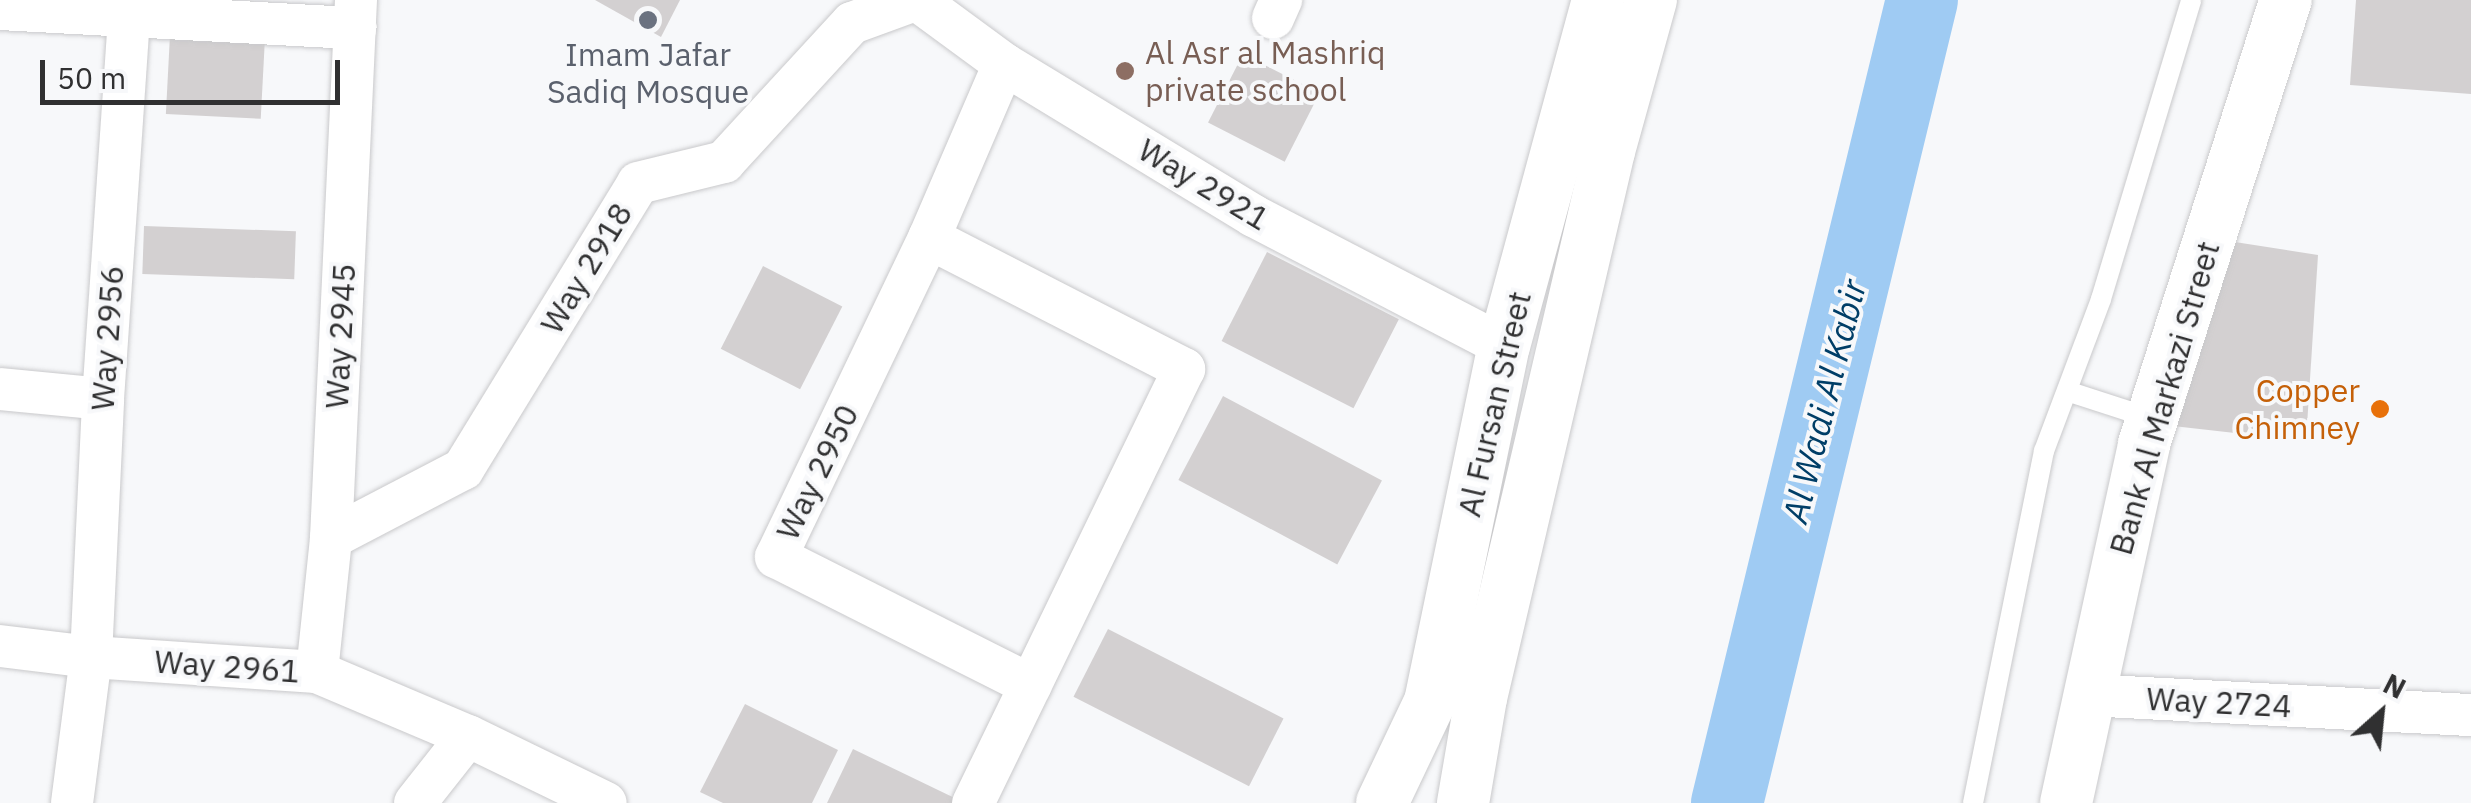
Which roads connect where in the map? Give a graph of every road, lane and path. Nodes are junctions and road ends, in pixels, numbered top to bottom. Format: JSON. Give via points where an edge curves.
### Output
{"nodes":[{"id":1,"x":916,"y":0,"type":"edge"},
{"id":2,"x":1598,"y":0,"type":"edge"},
{"id":3,"x":1651,"y":0,"type":"edge"},
{"id":4,"x":2191,"y":0,"type":"edge"},
{"id":5,"x":2286,"y":0,"type":"edge"},
{"id":6,"x":0,"y":9,"type":"edge"},
{"id":7,"x":355,"y":14,"type":"edge"},
{"id":8,"x":129,"y":19,"type":"junction"},
{"id":9,"x":1004,"y":64,"type":"junction"},
{"id":10,"x":929,"y":238,"type":"junction"},
{"id":11,"x":1504,"y":346,"type":"junction"},
{"id":12,"x":0,"y":389,"type":"edge"},
{"id":13,"x":2066,"y":391,"type":"junction"},
{"id":14,"x":103,"y":399,"type":"junction"},
{"id":15,"x":2152,"y":419,"type":"junction"},
{"id":16,"x":331,"y":538,"type":"junction"},
{"id":17,"x":0,"y":646,"type":"edge"},
{"id":18,"x":91,"y":657,"type":"junction"},
{"id":19,"x":317,"y":672,"type":"junction"},
{"id":20,"x":1031,"y":685,"type":"junction"},
{"id":21,"x":2087,"y":696,"type":"junction"},
{"id":22,"x":2471,"y":715,"type":"edge"},
{"id":23,"x":468,"y":736,"type":"junction"},
{"id":24,"x":72,"y":803,"type":"edge"},
{"id":25,"x":415,"y":803,"type":"edge"},
{"id":26,"x":606,"y":803,"type":"edge"},
{"id":27,"x":973,"y":803,"type":"edge"},
{"id":28,"x":1382,"y":803,"type":"edge"},
{"id":29,"x":1463,"y":803,"type":"edge"},
{"id":30,"x":1973,"y":803,"type":"edge"},
{"id":31,"x":2066,"y":803,"type":"edge"}],
"edges":[{"from":1,"to":9,"type":"street","name":"Way 2921"},
{"from":1,"to":16,"type":"street","name":"Way 2918","via":[[852,23],[724,162],[638,183],[462,469]]},
{"from":2,"to":11,"type":"street","name":"Al Fursan Street"},
{"from":3,"to":29,"type":"street","name":"Al Fursan Street","via":[[1498,624]]},
{"from":4,"to":13,"type":"lane","via":[[2101,299]]},
{"from":5,"to":15,"type":"street","name":"Bank Al Markazi Street"},
{"from":6,"to":8,"type":"street"},
{"from":7,"to":8,"type":"street"},
{"from":7,"to":16,"type":"street","name":"Way 2945"},
{"from":8,"to":14,"type":"street","name":"Way 2956"},
{"from":9,"to":10,"type":"street","name":"Way 2950"},
{"from":9,"to":11,"type":"street","name":"Way 2921","via":[[1254,216]]},
{"from":10,"to":20,"type":"street","via":[[1184,368]]},
{"from":10,"to":20,"type":"street","name":"Way 2950","via":[[776,557]]},
{"from":11,"to":28,"type":"street","name":"Al Fursan Street","via":[[1430,702]]},
{"from":12,"to":14,"type":"street"},
{"from":13,"to":15,"type":"lane"},
{"from":13,"to":30,"type":"lane","via":[[2044,450]]},
{"from":14,"to":18,"type":"street","name":"Way 2956"},
{"from":15,"to":21,"type":"street","name":"Bank Al Markazi Street"},
{"from":16,"to":19,"type":"street","name":"Way 2945"},
{"from":17,"to":18,"type":"street","name":"Way 2961"},
{"from":18,"to":19,"type":"street","name":"Way 2961"},
{"from":18,"to":24,"type":"street","name":"Way 2956"},
{"from":19,"to":23,"type":"street","name":"Way 2961"},
{"from":20,"to":27,"type":"street"},
{"from":21,"to":22,"type":"street","name":"Way 2724"},
{"from":21,"to":31,"type":"street","name":"Bank Al Markazi Street"},
{"from":23,"to":25,"type":"street"},
{"from":23,"to":26,"type":"street","name":"Way 2961"}]}
